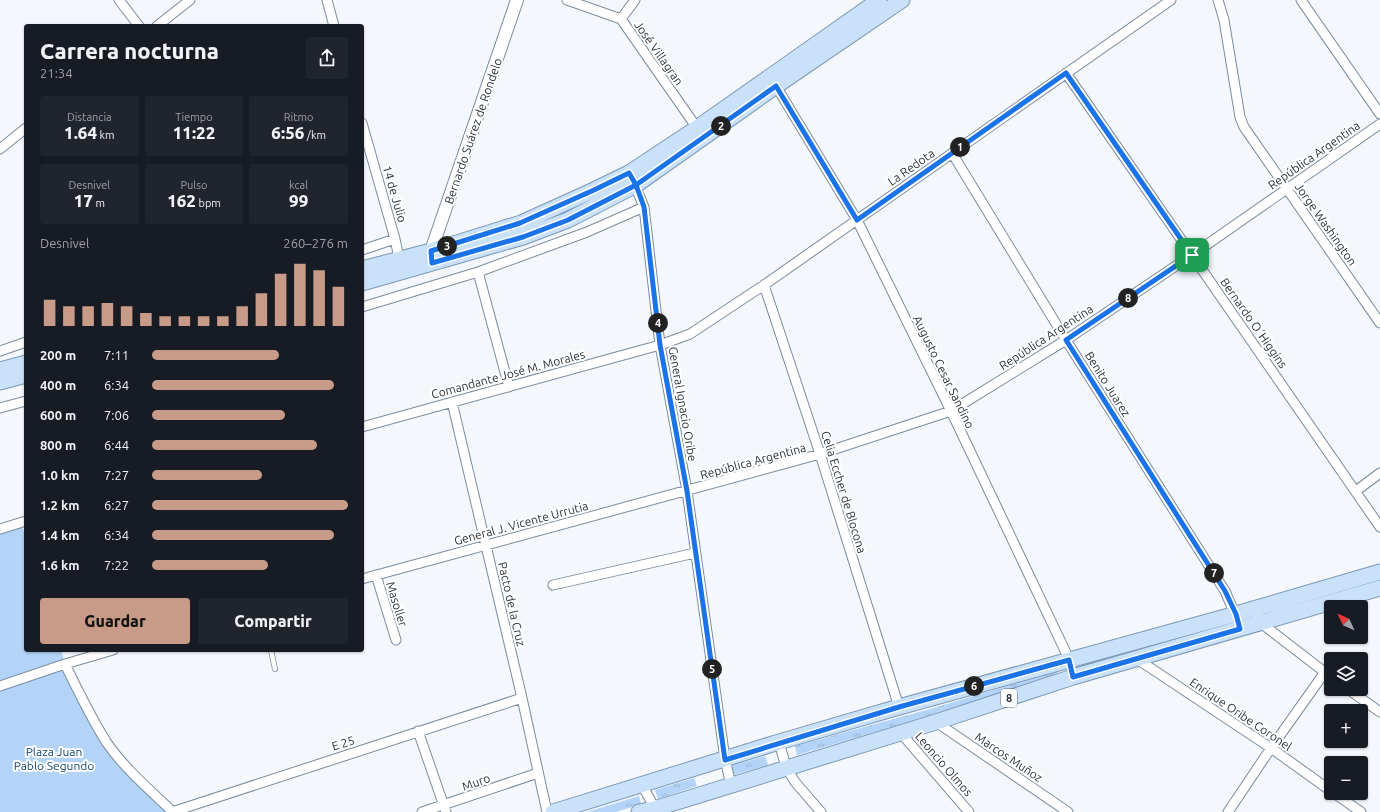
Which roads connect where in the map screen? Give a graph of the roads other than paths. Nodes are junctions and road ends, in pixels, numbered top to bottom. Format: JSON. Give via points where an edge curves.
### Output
{"nodes":[{"id":1,"x":119,"y":0,"type":"edge"},
{"id":2,"x":190,"y":0,"type":"edge"},
{"id":3,"x":327,"y":0,"type":"edge"},
{"id":4,"x":517,"y":0,"type":"edge"},
{"id":5,"x":567,"y":0,"type":"edge"},
{"id":6,"x":635,"y":0,"type":"edge"},
{"id":7,"x":880,"y":0,"type":"edge"},
{"id":8,"x":902,"y":0,"type":"edge"},
{"id":9,"x":1172,"y":0,"type":"edge"},
{"id":10,"x":1218,"y":0,"type":"edge"},
{"id":11,"x":1301,"y":0,"type":"edge"},
{"id":12,"x":621,"y":19,"type":"junction"},
{"id":13,"x":137,"y":24,"type":"edge"},
{"id":14,"x":160,"y":24,"type":"edge"},
{"id":15,"x":333,"y":24,"type":"edge"},
{"id":16,"x":1066,"y":73,"type":"junction"},
{"id":17,"x":776,"y":86,"type":"junction"},
{"id":18,"x":1380,"y":114,"type":"edge"},
{"id":19,"x":1380,"y":124,"type":"edge"},
{"id":20,"x":696,"y":128,"type":"junction"},
{"id":21,"x":24,"y":130,"type":"edge"},
{"id":22,"x":364,"y":131,"type":"edge"},
{"id":23,"x":0,"y":149,"type":"edge"},
{"id":24,"x":952,"y":153,"type":"junction"},
{"id":25,"x":632,"y":179,"type":"junction"},
{"id":26,"x":1287,"y":188,"type":"junction"},
{"id":27,"x":644,"y":207,"type":"junction"},
{"id":28,"x":857,"y":220,"type":"junction"},
{"id":29,"x":395,"y":239,"type":"junction"},
{"id":30,"x":364,"y":249,"type":"edge"},
{"id":31,"x":1192,"y":255,"type":"junction"},
{"id":32,"x":432,"y":257,"type":"junction"},
{"id":33,"x":401,"y":265,"type":"junction"},
{"id":34,"x":364,"y":269,"type":"edge"},
{"id":35,"x":478,"y":272,"type":"junction"},
{"id":36,"x":364,"y":282,"type":"edge"},
{"id":37,"x":764,"y":285,"type":"junction"},
{"id":38,"x":364,"y":306,"type":"edge"},
{"id":39,"x":1380,"y":323,"type":"edge"},
{"id":40,"x":1066,"y":340,"type":"junction"},
{"id":41,"x":24,"y":343,"type":"edge"},
{"id":42,"x":660,"y":345,"type":"junction"},
{"id":43,"x":0,"y":351,"type":"edge"},
{"id":44,"x":24,"y":364,"type":"edge"},
{"id":45,"x":0,"y":370,"type":"edge"},
{"id":46,"x":24,"y":376,"type":"edge"},
{"id":47,"x":0,"y":382,"type":"edge"},
{"id":48,"x":509,"y":387,"type":"junction"},
{"id":49,"x":24,"y":402,"type":"edge"},
{"id":50,"x":452,"y":402,"type":"junction"},
{"id":51,"x":0,"y":408,"type":"edge"},
{"id":52,"x":951,"y":411,"type":"junction"},
{"id":53,"x":364,"y":426,"type":"edge"},
{"id":54,"x":820,"y":454,"type":"junction"},
{"id":55,"x":1380,"y":473,"type":"edge"},
{"id":56,"x":687,"y":491,"type":"junction"},
{"id":57,"x":1356,"y":491,"type":"junction"},
{"id":58,"x":24,"y":523,"type":"edge"},
{"id":59,"x":1380,"y":527,"type":"edge"},
{"id":60,"x":0,"y":529,"type":"edge"},
{"id":61,"x":486,"y":545,"type":"junction"},
{"id":62,"x":696,"y":553,"type":"junction"},
{"id":63,"x":1380,"y":572,"type":"edge"},
{"id":64,"x":376,"y":575,"type":"junction"},
{"id":65,"x":364,"y":578,"type":"edge"},
{"id":66,"x":553,"y":585,"type":"dead end"},
{"id":67,"x":1380,"y":588,"type":"edge"},
{"id":68,"x":1256,"y":608,"type":"junction"},
{"id":69,"x":1236,"y":614,"type":"junction"},
{"id":70,"x":1261,"y":623,"type":"junction"},
{"id":71,"x":1240,"y":629,"type":"junction"},
{"id":72,"x":396,"y":640,"type":"dead end"},
{"id":73,"x":106,"y":652,"type":"edge"},
{"id":74,"x":272,"y":652,"type":"edge"},
{"id":75,"x":1137,"y":659,"type":"junction"},
{"id":76,"x":1069,"y":660,"type":"junction"},
{"id":77,"x":65,"y":664,"type":"junction"},
{"id":78,"x":276,"y":669,"type":"dead end"},
{"id":79,"x":1324,"y":671,"type":"edge"},
{"id":80,"x":1073,"y":677,"type":"junction"},
{"id":81,"x":1324,"y":679,"type":"edge"},
{"id":82,"x":0,"y":686,"type":"edge"},
{"id":83,"x":1358,"y":696,"type":"edge"},
{"id":84,"x":522,"y":698,"type":"junction"},
{"id":85,"x":899,"y":707,"type":"junction"},
{"id":86,"x":1380,"y":712,"type":"edge"},
{"id":87,"x":936,"y":722,"type":"junction"},
{"id":88,"x":418,"y":731,"type":"junction"},
{"id":89,"x":900,"y":732,"type":"junction"},
{"id":90,"x":779,"y":742,"type":"junction"},
{"id":91,"x":1271,"y":748,"type":"junction"},
{"id":92,"x":725,"y":760,"type":"junction"},
{"id":93,"x":786,"y":767,"type":"junction"},
{"id":94,"x":538,"y":773,"type":"junction"},
{"id":95,"x":642,"y":785,"type":"junction"},
{"id":96,"x":731,"y":785,"type":"junction"},
{"id":97,"x":1324,"y":786,"type":"edge"},
{"id":98,"x":1344,"y":800,"type":"edge"},
{"id":99,"x":445,"y":809,"type":"edge"},
{"id":100,"x":656,"y":810,"type":"edge"},
{"id":101,"x":173,"y":812,"type":"edge"},
{"id":102,"x":422,"y":812,"type":"edge"},
{"id":103,"x":547,"y":812,"type":"edge"},
{"id":104,"x":553,"y":812,"type":"edge"},
{"id":105,"x":639,"y":812,"type":"edge"},
{"id":106,"x":821,"y":812,"type":"edge"},
{"id":107,"x":969,"y":812,"type":"edge"},
{"id":108,"x":1068,"y":812,"type":"edge"},
{"id":109,"x":1228,"y":812,"type":"edge"},
{"id":110,"x":1361,"y":812,"type":"edge"}],
"edges":[{"from":1,"to":13,"type":"street"},
{"from":2,"to":14,"type":"street"},
{"from":3,"to":15,"type":"street"},
{"from":4,"to":32,"type":"street","name":"Bernardo Suárez de Rondelo"},
{"from":5,"to":12,"type":"street","name":"José Villagran"},
{"from":6,"to":12,"type":"street"},
{"from":7,"to":20,"type":"main road"},
{"from":8,"to":17,"type":"main road"},
{"from":9,"to":16,"type":"street","name":"La Redota"},
{"from":10,"to":26,"type":"street","name":"Jorge Washington","via":[[1244,128]]},
{"from":11,"to":18,"type":"street"},
{"from":12,"to":20,"type":"street","name":"José Villagran"},
{"from":16,"to":24,"type":"street","name":"La Redota"},
{"from":16,"to":31,"type":"street","name":"Bernardo O´Higgins"},
{"from":17,"to":25,"type":"main road"},
{"from":17,"to":28,"type":"street","name":"Augusto Cesar Sandino"},
{"from":19,"to":26,"type":"street","name":"República Argentina"},
{"from":20,"to":25,"type":"main road"},
{"from":21,"to":23,"type":"street"},
{"from":22,"to":29,"type":"street","name":"14 de Julio"},
{"from":24,"to":28,"type":"street","name":"La Redota"},
{"from":24,"to":40,"type":"street","name":"Benito Juarez"},
{"from":25,"to":27,"type":"street","name":"General Ignacio Oribe"},
{"from":25,"to":32,"type":"main road","via":[[594,190],[520,223]]},
{"from":26,"to":31,"type":"street","name":"República Argentina"},
{"from":26,"to":39,"type":"street","name":"Jorge Washington"},
{"from":27,"to":35,"type":"street","via":[[587,232]]},
{"from":27,"to":42,"type":"street","name":"General Ignacio Oribe"},
{"from":28,"to":37,"type":"street","name":"La Redota"},
{"from":28,"to":52,"type":"street","name":"Augusto Cesar Sandino"},
{"from":29,"to":30,"type":"street"},
{"from":29,"to":33,"type":"street","name":"14 de Julio"},
{"from":31,"to":40,"type":"street","name":"República Argentina"},
{"from":31,"to":57,"type":"street","name":"Bernardo O´Higgins"},
{"from":32,"to":33,"type":"main road"},
{"from":33,"to":34,"type":"main road"},
{"from":33,"to":36,"type":"main road"},
{"from":35,"to":38,"type":"street"},
{"from":35,"to":48,"type":"street"},
{"from":37,"to":42,"type":"street","name":"La Redota","via":[[690,334]]},
{"from":37,"to":54,"type":"street","name":"Celia Eccher de Blocona"},
{"from":40,"to":52,"type":"street","name":"República Argentina"},
{"from":40,"to":69,"type":"street","name":"Benito Juarez","via":[[1225,591]]},
{"from":41,"to":43,"type":"street"},
{"from":42,"to":48,"type":"street","name":"Comandante José M. Morales"},
{"from":42,"to":56,"type":"street","name":"General Ignacio Oribe"},
{"from":44,"to":45,"type":"main road"},
{"from":46,"to":47,"type":"main road"},
{"from":48,"to":50,"type":"street","name":"Comandante José M. Morales"},
{"from":49,"to":51,"type":"street"},
{"from":50,"to":53,"type":"street","name":"Comandante José M. Morales"},
{"from":50,"to":61,"type":"street","name":"Pacto de la Cruz"},
{"from":52,"to":54,"type":"street","name":"República Argentina"},
{"from":52,"to":76,"type":"street","name":"Augusto Cesar Sandino"},
{"from":54,"to":56,"type":"street","name":"República Argentina"},
{"from":54,"to":85,"type":"street","name":"Celia Eccher de Blocona"},
{"from":55,"to":57,"type":"street"},
{"from":56,"to":61,"type":"street","name":"General J. Vicente Urrutia"},
{"from":56,"to":62,"type":"street","name":"General Ignacio Oribe"},
{"from":57,"to":59,"type":"street","name":"Bernardo O´Higgins"},
{"from":58,"to":60,"type":"street"},
{"from":61,"to":64,"type":"street","name":"General J. Vicente Urrutia"},
{"from":61,"to":84,"type":"street","name":"Pacto de la Cruz"},
{"from":62,"to":66,"type":"street"},
{"from":62,"to":92,"type":"street","name":"General Ignacio Oribe"},
{"from":63,"to":68,"type":"main road","number":"8"},
{"from":64,"to":65,"type":"street","name":"General J. Vicente Urrutia"},
{"from":64,"to":72,"type":"street","name":"Masoller"},
{"from":67,"to":70,"type":"main road","number":"8"},
{"from":68,"to":69,"type":"main road","number":"8"},
{"from":68,"to":70,"type":"street"},
{"from":69,"to":71,"type":"street","name":"Benito Juarez"},
{"from":69,"to":76,"type":"main road","number":"8"},
{"from":70,"to":71,"type":"main road","number":"8"},
{"from":70,"to":79,"type":"street"},
{"from":71,"to":75,"type":"main road","number":"8"},
{"from":73,"to":77,"type":"street"},
{"from":74,"to":78,"type":"lane"},
{"from":75,"to":80,"type":"main road","number":"8"},
{"from":75,"to":91,"type":"street","name":"Enrique Oribe Coronel"},
{"from":76,"to":80,"type":"street","name":"Augusto Cesar Sandino"},
{"from":76,"to":85,"type":"main road","number":"8"},
{"from":77,"to":82,"type":"street"},
{"from":77,"to":101,"type":"street","via":[[108,744],[124,764]]},
{"from":80,"to":87,"type":"main road","number":"8"},
{"from":81,"to":91,"type":"street"},
{"from":83,"to":86,"type":"street"},
{"from":84,"to":88,"type":"street","name":"E 25"},
{"from":84,"to":94,"type":"street","name":"Pacto de la Cruz"},
{"from":85,"to":90,"type":"main road","number":"8"},
{"from":87,"to":89,"type":"main road","number":"8"},
{"from":87,"to":108,"type":"street","name":"Marcos Muñoz"},
{"from":88,"to":99,"type":"street"},
{"from":88,"to":101,"type":"street","name":"E 25"},
{"from":89,"to":93,"type":"main road","number":"8"},
{"from":89,"to":107,"type":"street","name":"Leoncio Olmos"},
{"from":90,"to":92,"type":"main road","number":"8"},
{"from":90,"to":93,"type":"street"},
{"from":91,"to":97,"type":"street","name":"Enrique Oribe Coronel"},
{"from":91,"to":109,"type":"street"},
{"from":92,"to":95,"type":"main road","number":"8"},
{"from":92,"to":96,"type":"street","name":"General Ignacio Oribe"},
{"from":93,"to":96,"type":"main road","number":"8"},
{"from":93,"to":106,"type":"street","via":[[795,782]]},
{"from":94,"to":99,"type":"street","name":"Muro"},
{"from":94,"to":103,"type":"street","name":"Pacto de la Cruz"},
{"from":95,"to":100,"type":"street"},
{"from":95,"to":104,"type":"main road","number":"8"},
{"from":96,"to":100,"type":"main road","number":"8"},
{"from":98,"to":110,"type":"street"},
{"from":99,"to":102,"type":"street","name":"Muro"},
{"from":100,"to":105,"type":"main road","number":"8"}]}
